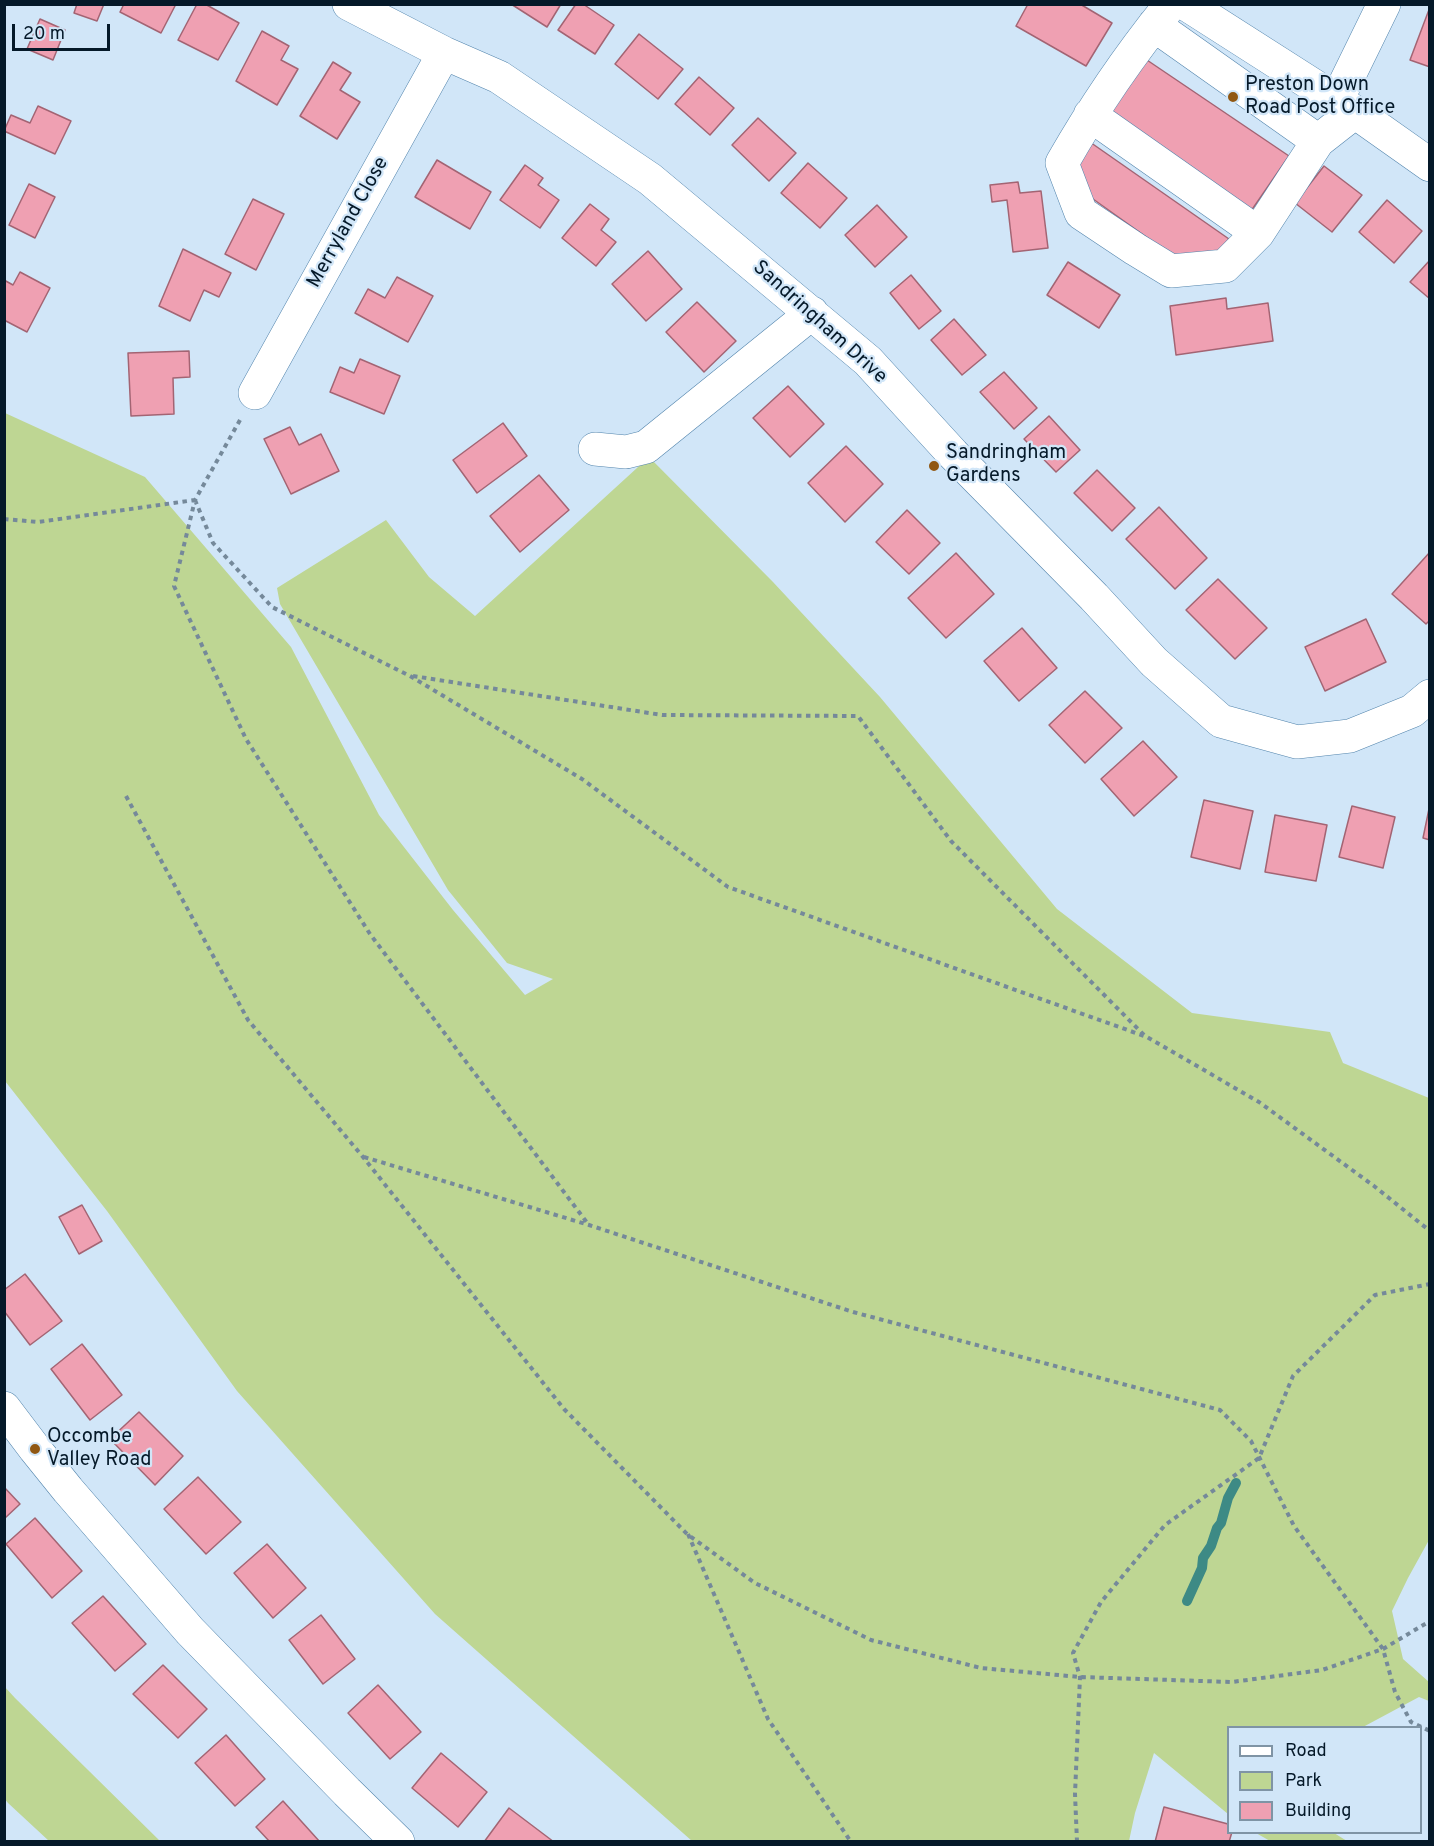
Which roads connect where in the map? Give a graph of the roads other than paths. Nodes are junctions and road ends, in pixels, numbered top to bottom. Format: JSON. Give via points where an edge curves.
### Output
{"nodes":[{"id":1,"x":348,"y":4,"type":"edge"},
{"id":2,"x":1186,"y":4,"type":"edge"},
{"id":3,"x":1384,"y":4,"type":"edge"},
{"id":4,"x":1162,"y":15,"type":"edge"},
{"id":5,"x":444,"y":53,"type":"junction"},
{"id":6,"x":1346,"y":106,"type":"junction"},
{"id":7,"x":1090,"y":115,"type":"junction"},
{"id":8,"x":1318,"y":141,"type":"junction"},
{"id":9,"x":1430,"y":165,"type":"edge"},
{"id":10,"x":1258,"y":233,"type":"junction"},
{"id":11,"x":812,"y":313,"type":"junction"},
{"id":12,"x":255,"y":393,"type":"road end"},
{"id":13,"x":595,"y":449,"type":"dead end"},
{"id":14,"x":1430,"y":696,"type":"edge"},
{"id":15,"x":4,"y":1408,"type":"edge"},
{"id":16,"x":398,"y":1842,"type":"edge"}],
"edges":[{"from":1,"to":5,"type":"street","name":"Sandringham Drive"},
{"from":2,"to":6,"type":"street"},
{"from":3,"to":6,"type":"street"},
{"from":4,"to":7,"type":"street"},
{"from":4,"to":8,"type":"street"},
{"from":5,"to":11,"type":"street","name":"Sandringham Drive","via":[[499,77],[650,179]]},
{"from":5,"to":12,"type":"street","name":"Merryland Close"},
{"from":6,"to":8,"type":"street"},
{"from":6,"to":9,"type":"street"},
{"from":7,"to":10,"type":"street"},
{"from":7,"to":10,"type":"street","via":[[1062,163],[1082,213],[1171,271],[1225,266]]},
{"from":8,"to":10,"type":"street"},
{"from":11,"to":13,"type":"street","via":[[646,447],[626,452]]},
{"from":11,"to":14,"type":"street","name":"Sandringham Drive","via":[[868,361],[1154,662],[1221,721],[1297,742],[1350,736],[1412,711]]},
{"from":15,"to":16,"type":"street","via":[[68,1490],[190,1631]]}]}
